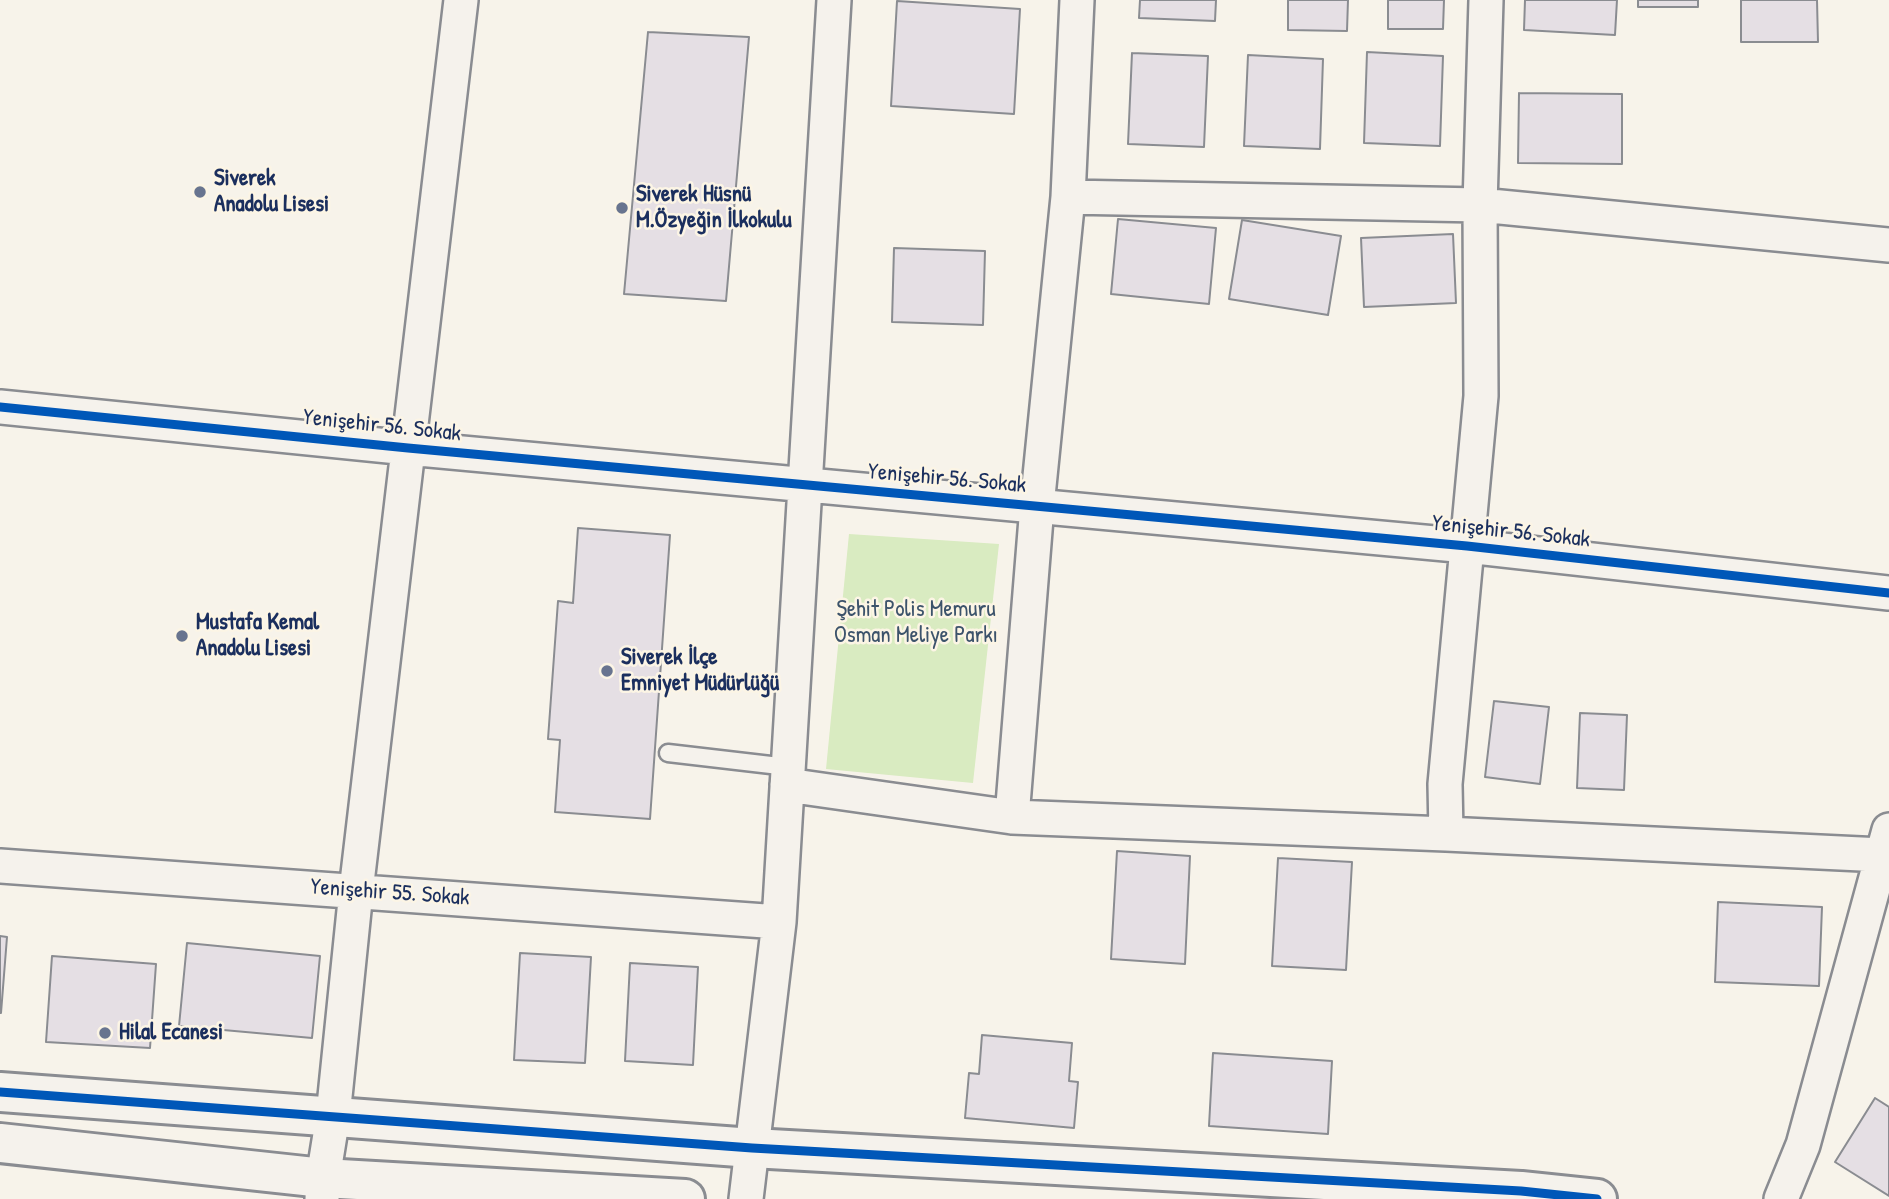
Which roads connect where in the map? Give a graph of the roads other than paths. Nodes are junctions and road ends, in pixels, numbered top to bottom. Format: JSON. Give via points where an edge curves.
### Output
{"nodes":[{"id":1,"x":461,"y":0,"type":"edge"},
{"id":2,"x":834,"y":0,"type":"edge"},
{"id":3,"x":1077,"y":0,"type":"edge"},
{"id":4,"x":1486,"y":0,"type":"edge"},
{"id":5,"x":1068,"y":197,"type":"junction"},
{"id":6,"x":1480,"y":205,"type":"junction"},
{"id":7,"x":1889,"y":245,"type":"edge"},
{"id":8,"x":0,"y":407,"type":"edge"},
{"id":9,"x":408,"y":448,"type":"junction"},
{"id":10,"x":804,"y":485,"type":"junction"},
{"id":11,"x":1037,"y":506,"type":"junction"},
{"id":12,"x":1467,"y":546,"type":"junction"},
{"id":13,"x":1889,"y":593,"type":"edge"},
{"id":14,"x":668,"y":754,"type":"dead end"},
{"id":15,"x":788,"y":776,"type":"junction"},
{"id":16,"x":1012,"y":817,"type":"junction"},
{"id":17,"x":1446,"y":834,"type":"junction"},
{"id":18,"x":1887,"y":848,"type":"edge"},
{"id":19,"x":0,"y":866,"type":"edge"},
{"id":20,"x":356,"y":891,"type":"junction"},
{"id":21,"x":779,"y":922,"type":"junction"},
{"id":22,"x":0,"y":1093,"type":"edge"},
{"id":23,"x":332,"y":1116,"type":"junction"},
{"id":24,"x":0,"y":1143,"type":"edge"},
{"id":25,"x":752,"y":1148,"type":"junction"},
{"id":26,"x":323,"y":1188,"type":"edge"},
{"id":27,"x":685,"y":1199,"type":"edge"},
{"id":28,"x":746,"y":1199,"type":"edge"},
{"id":29,"x":1597,"y":1199,"type":"edge"},
{"id":30,"x":1781,"y":1199,"type":"edge"}],
"edges":[{"from":1,"to":9,"type":"street"},
{"from":2,"to":10,"type":"street"},
{"from":3,"to":5,"type":"street"},
{"from":4,"to":6,"type":"street"},
{"from":5,"to":6,"type":"street"},
{"from":5,"to":11,"type":"street"},
{"from":6,"to":7,"type":"street"},
{"from":6,"to":12,"type":"street","via":[[1481,396]]},
{"from":8,"to":9,"type":"street","name":"Yenişehir 56. Sokak"},
{"from":9,"to":10,"type":"street","name":"Yenişehir 56. Sokak"},
{"from":9,"to":20,"type":"street"},
{"from":10,"to":11,"type":"street","name":"Yenişehir 56. Sokak"},
{"from":10,"to":15,"type":"street"},
{"from":11,"to":12,"type":"street","name":"Yenişehir 56. Sokak"},
{"from":11,"to":16,"type":"street"},
{"from":12,"to":13,"type":"street","name":"Yenişehir 56. Sokak"},
{"from":12,"to":17,"type":"street","via":[[1445,784]]},
{"from":14,"to":15,"type":"lane"},
{"from":15,"to":16,"type":"street"},
{"from":15,"to":21,"type":"street"},
{"from":16,"to":17,"type":"street"},
{"from":17,"to":18,"type":"street"},
{"from":18,"to":30,"type":"street","via":[[1803,1145]]},
{"from":19,"to":20,"type":"street","name":"Yenişehir 55. Sokak"},
{"from":20,"to":21,"type":"street","name":"Yenişehir 55. Sokak"},
{"from":20,"to":23,"type":"street"},
{"from":21,"to":25,"type":"street"},
{"from":22,"to":23,"type":"street"},
{"from":23,"to":25,"type":"street"},
{"from":23,"to":26,"type":"street"},
{"from":24,"to":26,"type":"street"},
{"from":25,"to":28,"type":"street"},
{"from":25,"to":29,"type":"street","via":[[1507,1190]]},
{"from":26,"to":27,"type":"street"}]}
